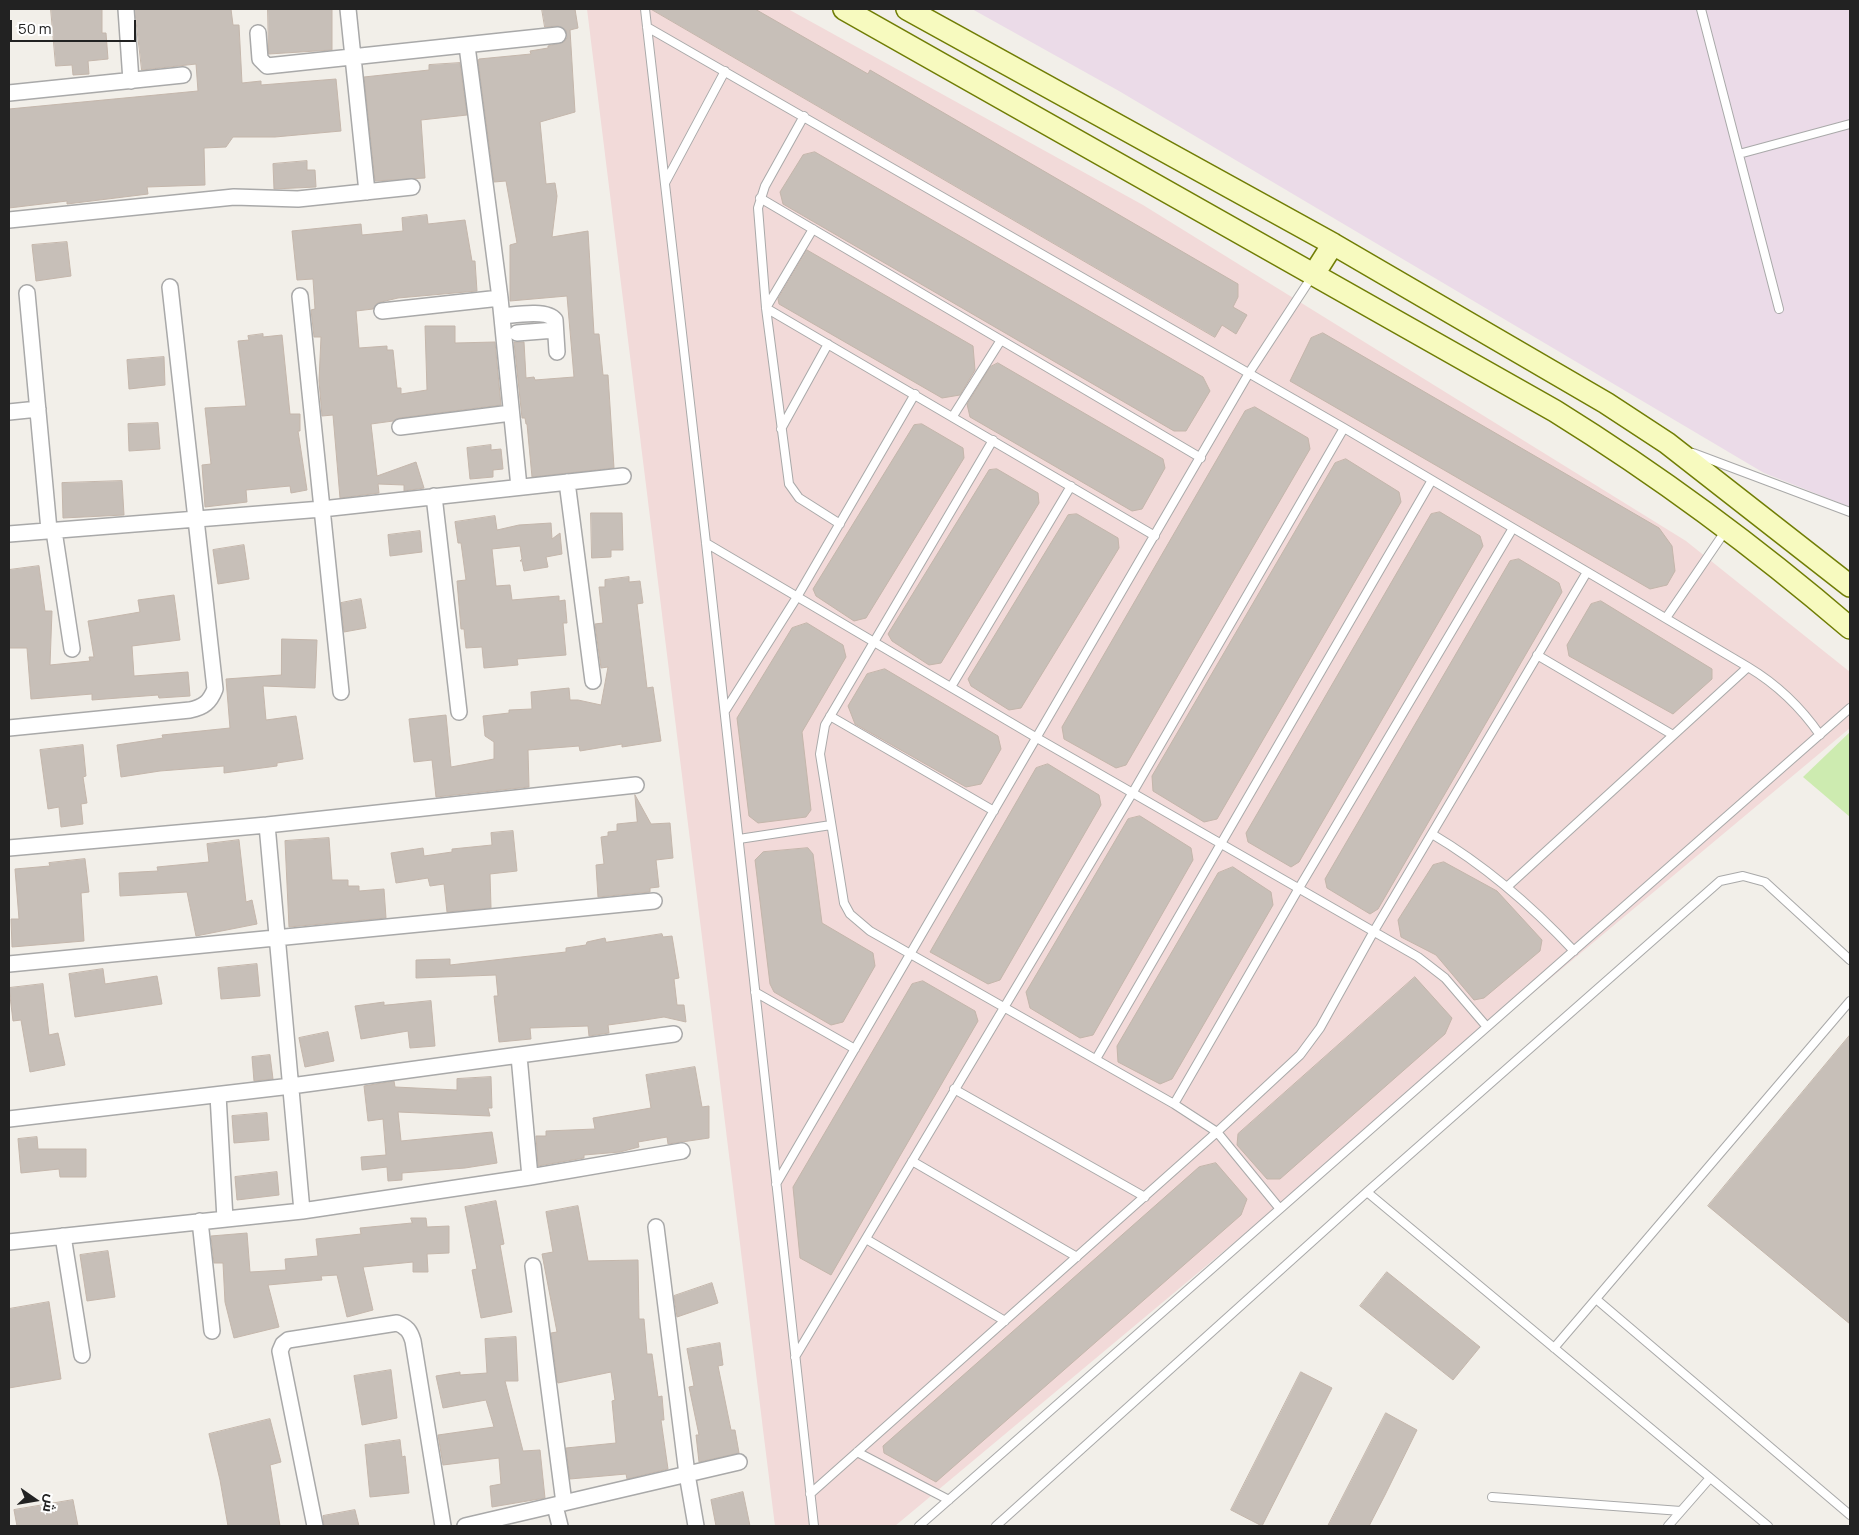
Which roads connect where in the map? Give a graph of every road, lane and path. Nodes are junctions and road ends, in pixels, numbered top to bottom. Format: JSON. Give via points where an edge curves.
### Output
{"nodes":[{"id":1,"x":126,"y":9,"type":"edge"},
{"id":2,"x":348,"y":9,"type":"edge"},
{"id":3,"x":645,"y":9,"type":"edge"},
{"id":4,"x":844,"y":9,"type":"edge"},
{"id":5,"x":907,"y":9,"type":"edge"},
{"id":6,"x":1701,"y":9,"type":"edge"},
{"id":7,"x":647,"y":27,"type":"junction"},
{"id":8,"x":258,"y":33,"type":"dead end"},
{"id":9,"x":558,"y":35,"type":"dead end"},
{"id":10,"x":466,"y":46,"type":"junction"},
{"id":11,"x":352,"y":59,"type":"junction"},
{"id":12,"x":725,"y":71,"type":"junction"},
{"id":13,"x":183,"y":75,"type":"dead end"},
{"id":14,"x":131,"y":81,"type":"junction"},
{"id":15,"x":9,"y":94,"type":"edge"},
{"id":16,"x":804,"y":116,"type":"junction"},
{"id":17,"x":1850,"y":124,"type":"edge"},
{"id":18,"x":1739,"y":154,"type":"junction"},
{"id":19,"x":665,"y":183,"type":"junction"},
{"id":20,"x":412,"y":187,"type":"dead end"},
{"id":21,"x":367,"y":192,"type":"junction"},
{"id":22,"x":760,"y":198,"type":"junction"},
{"id":23,"x":9,"y":220,"type":"edge"},
{"id":24,"x":812,"y":229,"type":"junction"},
{"id":25,"x":1333,"y":244,"type":"junction"},
{"id":26,"x":1314,"y":274,"type":"junction"},
{"id":27,"x":170,"y":287,"type":"dead end"},
{"id":28,"x":28,"y":293,"type":"dead end"},
{"id":29,"x":300,"y":296,"type":"dead end"},
{"id":30,"x":500,"y":298,"type":"junction"},
{"id":31,"x":766,"y":308,"type":"junction"},
{"id":32,"x":1778,"y":309,"type":"dead end"},
{"id":33,"x":382,"y":311,"type":"dead end"},
{"id":34,"x":502,"y":316,"type":"junction"},
{"id":35,"x":556,"y":330,"type":"junction"},
{"id":36,"x":517,"y":333,"type":"dead end"},
{"id":37,"x":1001,"y":340,"type":"junction"},
{"id":38,"x":828,"y":344,"type":"junction"},
{"id":39,"x":557,"y":352,"type":"dead end"},
{"id":40,"x":1249,"y":373,"type":"junction"},
{"id":41,"x":915,"y":394,"type":"junction"},
{"id":42,"x":38,"y":409,"type":"junction"},
{"id":43,"x":9,"y":412,"type":"edge"},
{"id":44,"x":512,"y":413,"type":"junction"},
{"id":45,"x":953,"y":416,"type":"junction"},
{"id":46,"x":400,"y":427,"type":"dead end"},
{"id":47,"x":1344,"y":428,"type":"junction"},
{"id":48,"x":782,"y":430,"type":"junction"},
{"id":49,"x":993,"y":440,"type":"junction"},
{"id":50,"x":1667,"y":443,"type":"junction"},
{"id":51,"x":1201,"y":458,"type":"junction"},
{"id":52,"x":623,"y":476,"type":"dead end"},
{"id":53,"x":1432,"y":480,"type":"junction"},
{"id":54,"x":568,"y":482,"type":"junction"},
{"id":55,"x":1071,"y":486,"type":"junction"},
{"id":56,"x":519,"y":487,"type":"junction"},
{"id":57,"x":434,"y":496,"type":"junction"},
{"id":58,"x":322,"y":508,"type":"junction"},
{"id":59,"x":1850,"y":512,"type":"edge"},
{"id":60,"x":197,"y":518,"type":"junction"},
{"id":61,"x":840,"y":524,"type":"junction"},
{"id":62,"x":1513,"y":528,"type":"junction"},
{"id":63,"x":52,"y":530,"type":"junction"},
{"id":64,"x":1726,"y":530,"type":"junction"},
{"id":65,"x":9,"y":534,"type":"edge"},
{"id":66,"x":1155,"y":536,"type":"junction"},
{"id":67,"x":706,"y":543,"type":"junction"},
{"id":68,"x":1587,"y":572,"type":"junction"},
{"id":69,"x":1850,"y":586,"type":"edge"},
{"id":70,"x":798,"y":597,"type":"junction"},
{"id":71,"x":1666,"y":618,"type":"junction"},
{"id":72,"x":1850,"y":628,"type":"edge"},
{"id":73,"x":873,"y":641,"type":"junction"},
{"id":74,"x":72,"y":649,"type":"dead end"},
{"id":75,"x":1538,"y":656,"type":"junction"},
{"id":76,"x":1748,"y":667,"type":"junction"},
{"id":77,"x":593,"y":681,"type":"dead end"},
{"id":78,"x":952,"y":687,"type":"junction"},
{"id":79,"x":341,"y":692,"type":"dead end"},
{"id":80,"x":1850,"y":708,"type":"edge"},
{"id":81,"x":725,"y":711,"type":"junction"},
{"id":82,"x":459,"y":712,"type":"dead end"},
{"id":83,"x":830,"y":716,"type":"junction"},
{"id":84,"x":9,"y":728,"type":"edge"},
{"id":85,"x":1673,"y":735,"type":"junction"},
{"id":86,"x":1820,"y":735,"type":"junction"},
{"id":87,"x":1037,"y":738,"type":"junction"},
{"id":88,"x":636,"y":785,"type":"dead end"},
{"id":89,"x":1133,"y":792,"type":"junction"},
{"id":90,"x":994,"y":810,"type":"junction"},
{"id":91,"x":267,"y":825,"type":"junction"},
{"id":92,"x":831,"y":825,"type":"junction"},
{"id":93,"x":1432,"y":834,"type":"junction"},
{"id":94,"x":739,"y":839,"type":"junction"},
{"id":95,"x":1222,"y":844,"type":"junction"},
{"id":96,"x":9,"y":848,"type":"edge"},
{"id":97,"x":1508,"y":886,"type":"junction"},
{"id":98,"x":1299,"y":888,"type":"junction"},
{"id":99,"x":654,"y":901,"type":"dead end"},
{"id":100,"x":1374,"y":931,"type":"junction"},
{"id":101,"x":277,"y":936,"type":"junction"},
{"id":102,"x":1574,"y":951,"type":"junction"},
{"id":103,"x":911,"y":953,"type":"junction"},
{"id":104,"x":1850,"y":960,"type":"edge"},
{"id":105,"x":9,"y":964,"type":"edge"},
{"id":106,"x":755,"y":992,"type":"junction"},
{"id":107,"x":1850,"y":1001,"type":"edge"},
{"id":108,"x":1005,"y":1007,"type":"junction"},
{"id":109,"x":1487,"y":1027,"type":"junction"},
{"id":110,"x":674,"y":1034,"type":"dead end"},
{"id":111,"x":855,"y":1050,"type":"junction"},
{"id":112,"x":519,"y":1056,"type":"junction"},
{"id":113,"x":1096,"y":1059,"type":"junction"},
{"id":114,"x":291,"y":1086,"type":"junction"},
{"id":115,"x":954,"y":1089,"type":"junction"},
{"id":116,"x":218,"y":1095,"type":"junction"},
{"id":117,"x":1174,"y":1104,"type":"junction"},
{"id":118,"x":9,"y":1118,"type":"edge"},
{"id":119,"x":1217,"y":1132,"type":"junction"},
{"id":120,"x":682,"y":1151,"type":"dead end"},
{"id":121,"x":912,"y":1161,"type":"junction"},
{"id":122,"x":530,"y":1177,"type":"junction"},
{"id":123,"x":776,"y":1184,"type":"junction"},
{"id":124,"x":1367,"y":1192,"type":"junction"},
{"id":125,"x":1145,"y":1197,"type":"junction"},
{"id":126,"x":1280,"y":1209,"type":"junction"},
{"id":127,"x":302,"y":1210,"type":"junction"},
{"id":128,"x":225,"y":1219,"type":"junction"},
{"id":129,"x":200,"y":1221,"type":"junction"},
{"id":130,"x":656,"y":1227,"type":"dead end"},
{"id":131,"x":63,"y":1236,"type":"junction"},
{"id":132,"x":866,"y":1238,"type":"junction"},
{"id":133,"x":9,"y":1242,"type":"edge"},
{"id":134,"x":1077,"y":1257,"type":"junction"},
{"id":135,"x":533,"y":1266,"type":"dead end"},
{"id":136,"x":1596,"y":1299,"type":"junction"},
{"id":137,"x":1006,"y":1320,"type":"junction"},
{"id":138,"x":212,"y":1331,"type":"dead end"},
{"id":139,"x":1554,"y":1348,"type":"junction"},
{"id":140,"x":82,"y":1356,"type":"dead end"},
{"id":141,"x":795,"y":1357,"type":"junction"},
{"id":142,"x":857,"y":1452,"type":"junction"},
{"id":143,"x":739,"y":1462,"type":"dead end"},
{"id":144,"x":687,"y":1474,"type":"junction"},
{"id":145,"x":1710,"y":1478,"type":"junction"},
{"id":146,"x":810,"y":1494,"type":"junction"},
{"id":147,"x":1492,"y":1498,"type":"dead end"},
{"id":148,"x":949,"y":1500,"type":"junction"},
{"id":149,"x":560,"y":1505,"type":"junction"},
{"id":150,"x":1681,"y":1511,"type":"junction"},
{"id":151,"x":1850,"y":1515,"type":"edge"},
{"id":152,"x":315,"y":1526,"type":"edge"},
{"id":153,"x":444,"y":1526,"type":"edge"},
{"id":154,"x":465,"y":1526,"type":"edge"},
{"id":155,"x":560,"y":1526,"type":"edge"},
{"id":156,"x":696,"y":1526,"type":"edge"},
{"id":157,"x":814,"y":1526,"type":"edge"},
{"id":158,"x":919,"y":1526,"type":"edge"},
{"id":159,"x":996,"y":1526,"type":"edge"},
{"id":160,"x":1668,"y":1526,"type":"edge"},
{"id":161,"x":1768,"y":1526,"type":"edge"}],
"edges":[{"from":1,"to":14,"type":"street"},
{"from":2,"to":11,"type":"street"},
{"from":3,"to":7,"type":"lane"},
{"from":4,"to":26,"type":"street"},
{"from":5,"to":25,"type":"street"},
{"from":6,"to":18,"type":"lane"},
{"from":7,"to":12,"type":"lane"},
{"from":7,"to":19,"type":"lane"},
{"from":8,"to":11,"type":"street","via":[[260,59],[267,66]]},
{"from":9,"to":10,"type":"street"},
{"from":10,"to":11,"type":"street"},
{"from":10,"to":30,"type":"street"},
{"from":11,"to":21,"type":"street"},
{"from":12,"to":16,"type":"lane"},
{"from":12,"to":19,"type":"lane"},
{"from":13,"to":14,"type":"street"},
{"from":14,"to":15,"type":"street"},
{"from":16,"to":22,"type":"lane"},
{"from":16,"to":40,"type":"lane"},
{"from":17,"to":18,"type":"lane"},
{"from":18,"to":32,"type":"lane"},
{"from":19,"to":67,"type":"lane"},
{"from":20,"to":21,"type":"street"},
{"from":21,"to":23,"type":"street","via":[[283,200],[234,197]]},
{"from":22,"to":24,"type":"lane"},
{"from":22,"to":31,"type":"lane","via":[[758,218]]},
{"from":24,"to":31,"type":"lane"},
{"from":24,"to":37,"type":"lane"},
{"from":25,"to":26,"type":"street"},
{"from":25,"to":50,"type":"street","via":[[1606,403]]},
{"from":26,"to":40,"type":"lane"},
{"from":26,"to":64,"type":"street","via":[[1554,411],[1638,465]]},
{"from":27,"to":60,"type":"street"},
{"from":28,"to":42,"type":"street"},
{"from":29,"to":58,"type":"street"},
{"from":30,"to":33,"type":"street"},
{"from":30,"to":34,"type":"street"},
{"from":31,"to":38,"type":"lane"},
{"from":31,"to":48,"type":"lane"},
{"from":34,"to":35,"type":"street","via":[[549,314]]},
{"from":34,"to":44,"type":"street"},
{"from":35,"to":36,"type":"street"},
{"from":35,"to":39,"type":"street"},
{"from":37,"to":45,"type":"lane"},
{"from":37,"to":51,"type":"lane"},
{"from":38,"to":41,"type":"lane"},
{"from":38,"to":48,"type":"lane"},
{"from":40,"to":47,"type":"lane"},
{"from":40,"to":51,"type":"lane"},
{"from":41,"to":45,"type":"lane"},
{"from":41,"to":61,"type":"lane"},
{"from":42,"to":43,"type":"street"},
{"from":42,"to":63,"type":"street"},
{"from":44,"to":46,"type":"street"},
{"from":44,"to":56,"type":"street"},
{"from":45,"to":49,"type":"lane"},
{"from":47,"to":53,"type":"lane"},
{"from":47,"to":89,"type":"lane"},
{"from":48,"to":61,"type":"lane","via":[[787,475],[793,492]]},
{"from":49,"to":55,"type":"lane"},
{"from":49,"to":73,"type":"lane"},
{"from":50,"to":59,"type":"lane"},
{"from":50,"to":69,"type":"street"},
{"from":51,"to":66,"type":"lane"},
{"from":52,"to":54,"type":"street"},
{"from":53,"to":62,"type":"lane"},
{"from":53,"to":95,"type":"lane"},
{"from":54,"to":56,"type":"street"},
{"from":54,"to":77,"type":"street"},
{"from":55,"to":66,"type":"lane"},
{"from":55,"to":78,"type":"lane"},
{"from":56,"to":57,"type":"street"},
{"from":57,"to":58,"type":"street"},
{"from":57,"to":82,"type":"street"},
{"from":58,"to":60,"type":"street"},
{"from":58,"to":79,"type":"street"},
{"from":60,"to":63,"type":"street"},
{"from":60,"to":84,"type":"street","via":[[216,689],[211,700],[190,710]]},
{"from":61,"to":70,"type":"lane"},
{"from":62,"to":68,"type":"lane"},
{"from":62,"to":98,"type":"lane"},
{"from":63,"to":65,"type":"street"},
{"from":63,"to":74,"type":"street"},
{"from":64,"to":71,"type":"lane"},
{"from":64,"to":72,"type":"street"},
{"from":66,"to":87,"type":"lane"},
{"from":67,"to":70,"type":"lane"},
{"from":67,"to":81,"type":"lane"},
{"from":68,"to":71,"type":"lane"},
{"from":68,"to":75,"type":"lane"},
{"from":70,"to":73,"type":"lane"},
{"from":70,"to":81,"type":"lane"},
{"from":71,"to":76,"type":"lane"},
{"from":73,"to":78,"type":"lane"},
{"from":73,"to":83,"type":"lane"},
{"from":75,"to":85,"type":"lane"},
{"from":75,"to":93,"type":"lane"},
{"from":76,"to":85,"type":"lane"},
{"from":76,"to":86,"type":"lane","via":[[1794,701]]},
{"from":78,"to":87,"type":"lane"},
{"from":80,"to":86,"type":"lane"},
{"from":81,"to":94,"type":"lane"},
{"from":83,"to":90,"type":"lane"},
{"from":83,"to":92,"type":"lane","via":[[822,735],[820,754]]},
{"from":85,"to":97,"type":"lane"},
{"from":86,"to":102,"type":"lane"},
{"from":87,"to":89,"type":"lane"},
{"from":87,"to":90,"type":"lane"},
{"from":88,"to":91,"type":"street"},
{"from":89,"to":95,"type":"lane"},
{"from":89,"to":108,"type":"lane"},
{"from":90,"to":103,"type":"lane"},
{"from":91,"to":96,"type":"street"},
{"from":91,"to":101,"type":"street"},
{"from":92,"to":94,"type":"lane"},
{"from":92,"to":103,"type":"lane","via":[[844,902],[850,914],[870,931]]},
{"from":93,"to":97,"type":"lane"},
{"from":93,"to":100,"type":"lane"},
{"from":94,"to":106,"type":"lane"},
{"from":95,"to":98,"type":"lane"},
{"from":95,"to":113,"type":"lane"},
{"from":97,"to":102,"type":"lane"},
{"from":98,"to":100,"type":"lane"},
{"from":98,"to":117,"type":"lane"},
{"from":99,"to":101,"type":"street"},
{"from":100,"to":109,"type":"lane","via":[[1432,966]]},
{"from":100,"to":119,"type":"lane","via":[[1311,1042]]},
{"from":101,"to":105,"type":"street"},
{"from":101,"to":114,"type":"street"},
{"from":102,"to":109,"type":"lane"},
{"from":103,"to":108,"type":"lane"},
{"from":103,"to":111,"type":"lane"},
{"from":104,"to":124,"type":"lane","via":[[1765,882],[1742,876],[1720,881]]},
{"from":106,"to":111,"type":"lane"},
{"from":106,"to":123,"type":"lane"},
{"from":107,"to":136,"type":"lane"},
{"from":108,"to":113,"type":"lane"},
{"from":108,"to":115,"type":"lane"},
{"from":109,"to":126,"type":"lane"},
{"from":110,"to":112,"type":"street"},
{"from":111,"to":123,"type":"lane"},
{"from":112,"to":114,"type":"street"},
{"from":112,"to":122,"type":"street"},
{"from":113,"to":117,"type":"lane"},
{"from":114,"to":116,"type":"street"},
{"from":114,"to":127,"type":"street"},
{"from":115,"to":121,"type":"lane"},
{"from":115,"to":125,"type":"lane"},
{"from":116,"to":118,"type":"street"},
{"from":116,"to":128,"type":"street"},
{"from":117,"to":119,"type":"lane"},
{"from":119,"to":125,"type":"lane"},
{"from":119,"to":126,"type":"lane"},
{"from":120,"to":122,"type":"street"},
{"from":121,"to":132,"type":"lane"},
{"from":121,"to":134,"type":"lane"},
{"from":122,"to":127,"type":"street"},
{"from":123,"to":141,"type":"lane"},
{"from":124,"to":139,"type":"lane"},
{"from":124,"to":159,"type":"lane"},
{"from":125,"to":134,"type":"lane"},
{"from":126,"to":148,"type":"lane"},
{"from":127,"to":128,"type":"street"},
{"from":128,"to":129,"type":"street"},
{"from":129,"to":131,"type":"street"},
{"from":129,"to":138,"type":"street"},
{"from":130,"to":144,"type":"street"},
{"from":131,"to":133,"type":"street"},
{"from":131,"to":140,"type":"street"},
{"from":132,"to":137,"type":"lane"},
{"from":132,"to":141,"type":"lane"},
{"from":134,"to":137,"type":"lane"},
{"from":135,"to":149,"type":"street"},
{"from":136,"to":139,"type":"lane"},
{"from":136,"to":151,"type":"lane"},
{"from":137,"to":142,"type":"lane"},
{"from":139,"to":145,"type":"lane"},
{"from":141,"to":146,"type":"lane"},
{"from":142,"to":146,"type":"lane"},
{"from":142,"to":148,"type":"lane"},
{"from":143,"to":144,"type":"street"},
{"from":144,"to":149,"type":"street"},
{"from":144,"to":156,"type":"street"},
{"from":145,"to":150,"type":"lane"},
{"from":145,"to":161,"type":"lane"},
{"from":146,"to":157,"type":"lane"},
{"from":147,"to":150,"type":"lane"},
{"from":148,"to":158,"type":"lane"},
{"from":149,"to":154,"type":"street"},
{"from":149,"to":155,"type":"street"},
{"from":150,"to":160,"type":"lane"},
{"from":152,"to":153,"type":"street","via":[[280,1351],[288,1340],[398,1323],[411,1333],[413,1341]]}]}
